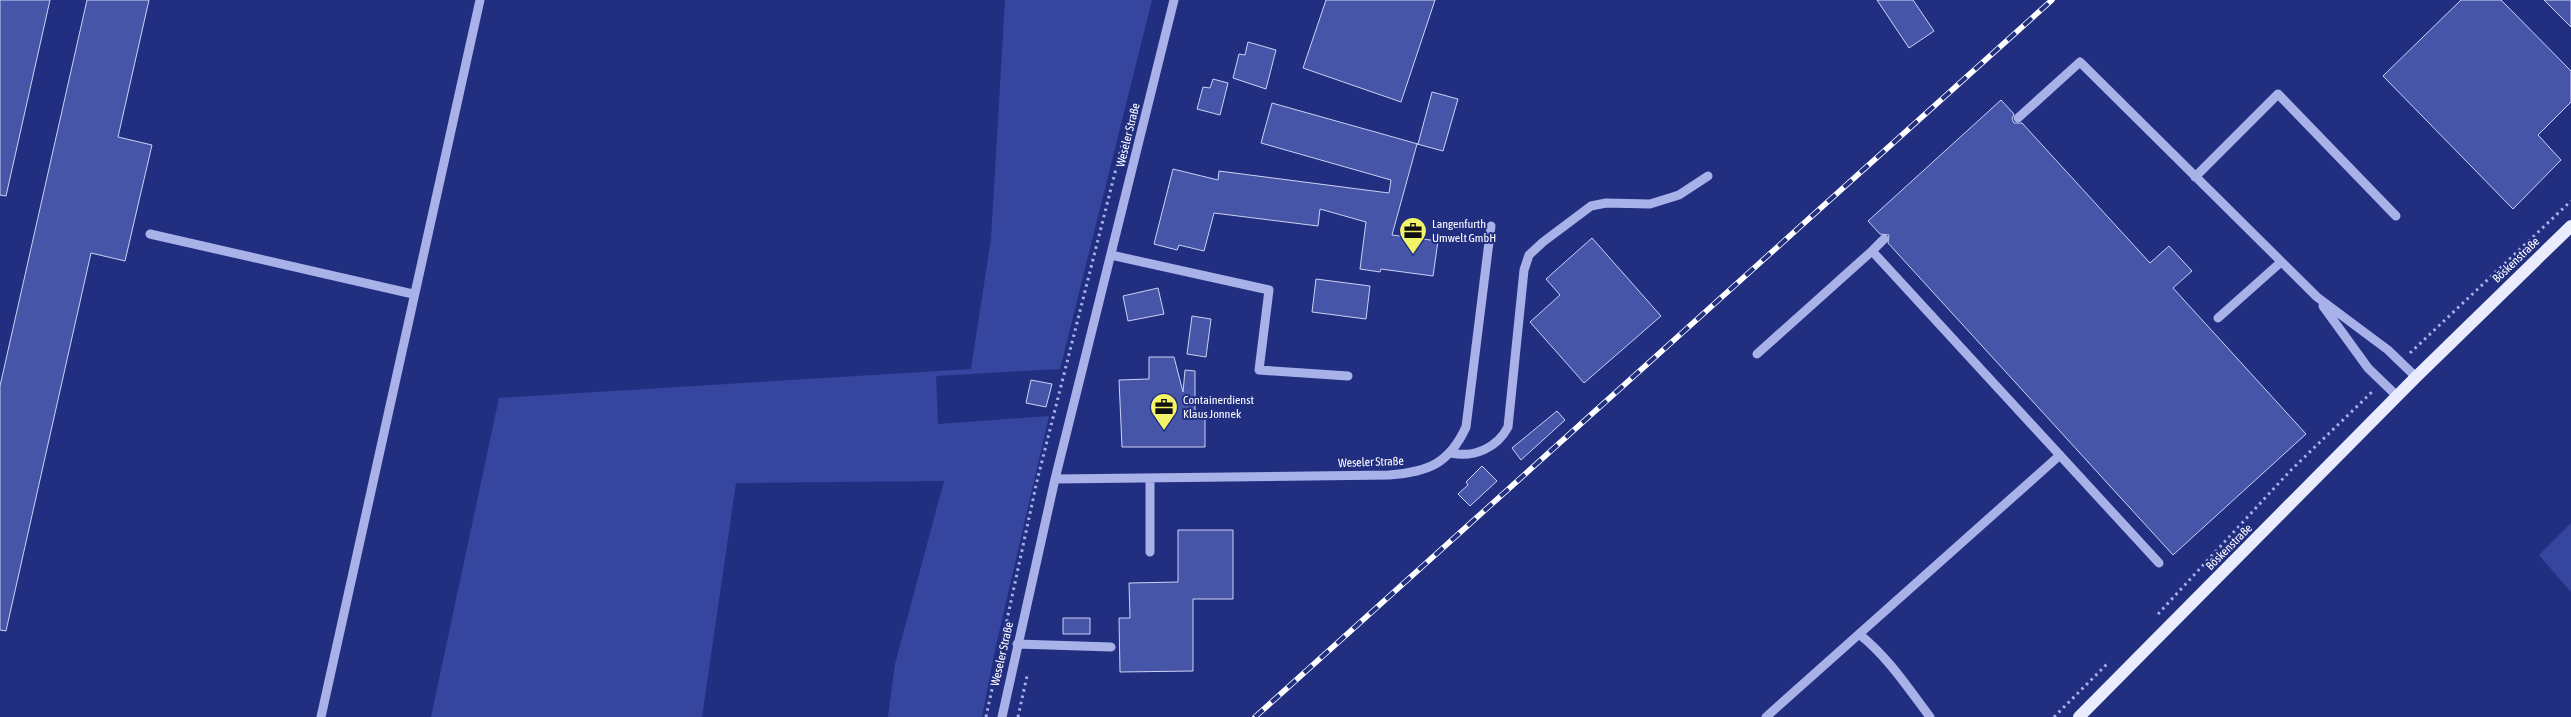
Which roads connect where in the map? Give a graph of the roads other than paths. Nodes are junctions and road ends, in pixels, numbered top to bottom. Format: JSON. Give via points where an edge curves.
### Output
{"nodes":[{"id":1,"x":480,"y":0,"type":"edge"},
{"id":2,"x":1174,"y":0,"type":"edge"},
{"id":3,"x":2018,"y":118,"type":"dead end"},
{"id":4,"x":1708,"y":176,"type":"dead end"},
{"id":5,"x":2195,"y":177,"type":"junction"},
{"id":6,"x":2396,"y":216,"type":"dead end"},
{"id":7,"x":1491,"y":226,"type":"dead end"},
{"id":8,"x":2571,"y":226,"type":"edge"},
{"id":9,"x":150,"y":234,"type":"dead end"},
{"id":10,"x":1884,"y":239,"type":"dead end"},
{"id":11,"x":1872,"y":250,"type":"junction"},
{"id":12,"x":1111,"y":255,"type":"junction"},
{"id":13,"x":2281,"y":262,"type":"junction"},
{"id":14,"x":413,"y":294,"type":"junction"},
{"id":15,"x":2317,"y":298,"type":"junction"},
{"id":16,"x":2218,"y":318,"type":"dead end"},
{"id":17,"x":1757,"y":354,"type":"dead end"},
{"id":18,"x":1348,"y":376,"type":"dead end"},
{"id":19,"x":2416,"y":377,"type":"junction"},
{"id":20,"x":2397,"y":396,"type":"junction"},
{"id":21,"x":1451,"y":453,"type":"junction"},
{"id":22,"x":2060,"y":455,"type":"junction"},
{"id":23,"x":1150,"y":478,"type":"junction"},
{"id":24,"x":1055,"y":479,"type":"junction"},
{"id":25,"x":1150,"y":552,"type":"dead end"},
{"id":26,"x":2159,"y":563,"type":"dead end"},
{"id":27,"x":1859,"y":634,"type":"junction"},
{"id":28,"x":1017,"y":644,"type":"junction"},
{"id":29,"x":1111,"y":647,"type":"dead end"},
{"id":30,"x":320,"y":717,"type":"edge"},
{"id":31,"x":1002,"y":717,"type":"edge"},
{"id":32,"x":1766,"y":717,"type":"edge"},
{"id":33,"x":1930,"y":717,"type":"edge"},
{"id":34,"x":2079,"y":717,"type":"edge"}],
"edges":[{"from":1,"to":14,"type":"street"},
{"from":2,"to":12,"type":"street","name":"Weseler Straße"},
{"from":3,"to":5,"type":"street","via":[[2080,62]]},
{"from":4,"to":21,"type":"street","via":[[1679,195],[1650,204],[1591,206],[1529,255],[1524,270],[1508,427],[1504,435],[1485,450],[1466,455]]},
{"from":5,"to":6,"type":"street","via":[[2278,94]]},
{"from":5,"to":13,"type":"street"},
{"from":7,"to":21,"type":"street","name":"Weseler Straße","via":[[1466,427]]},
{"from":8,"to":19,"type":"main road","name":"Böskenstraße"},
{"from":9,"to":14,"type":"street"},
{"from":10,"to":11,"type":"street"},
{"from":11,"to":17,"type":"street"},
{"from":11,"to":22,"type":"street"},
{"from":12,"to":18,"type":"street","via":[[1269,290],[1259,370]]},
{"from":12,"to":24,"type":"street","name":"Weseler Straße"},
{"from":13,"to":15,"type":"street"},
{"from":13,"to":16,"type":"street"},
{"from":14,"to":30,"type":"street"},
{"from":15,"to":19,"type":"street"},
{"from":15,"to":20,"type":"street","via":[[2368,368]]},
{"from":19,"to":20,"type":"main road","name":"Böskenstraße"},
{"from":20,"to":34,"type":"main road","name":"Böskenstraße"},
{"from":21,"to":23,"type":"street","name":"Weseler Straße","via":[[1423,470],[1389,475]]},
{"from":22,"to":26,"type":"street"},
{"from":22,"to":27,"type":"street"},
{"from":23,"to":24,"type":"street","name":"Weseler Straße"},
{"from":23,"to":25,"type":"street"},
{"from":24,"to":28,"type":"street","name":"Weseler Straße"},
{"from":27,"to":32,"type":"street"},
{"from":27,"to":33,"type":"street","via":[[1874,645]]},
{"from":28,"to":29,"type":"street"},
{"from":28,"to":31,"type":"street","name":"Weseler Straße"}]}
